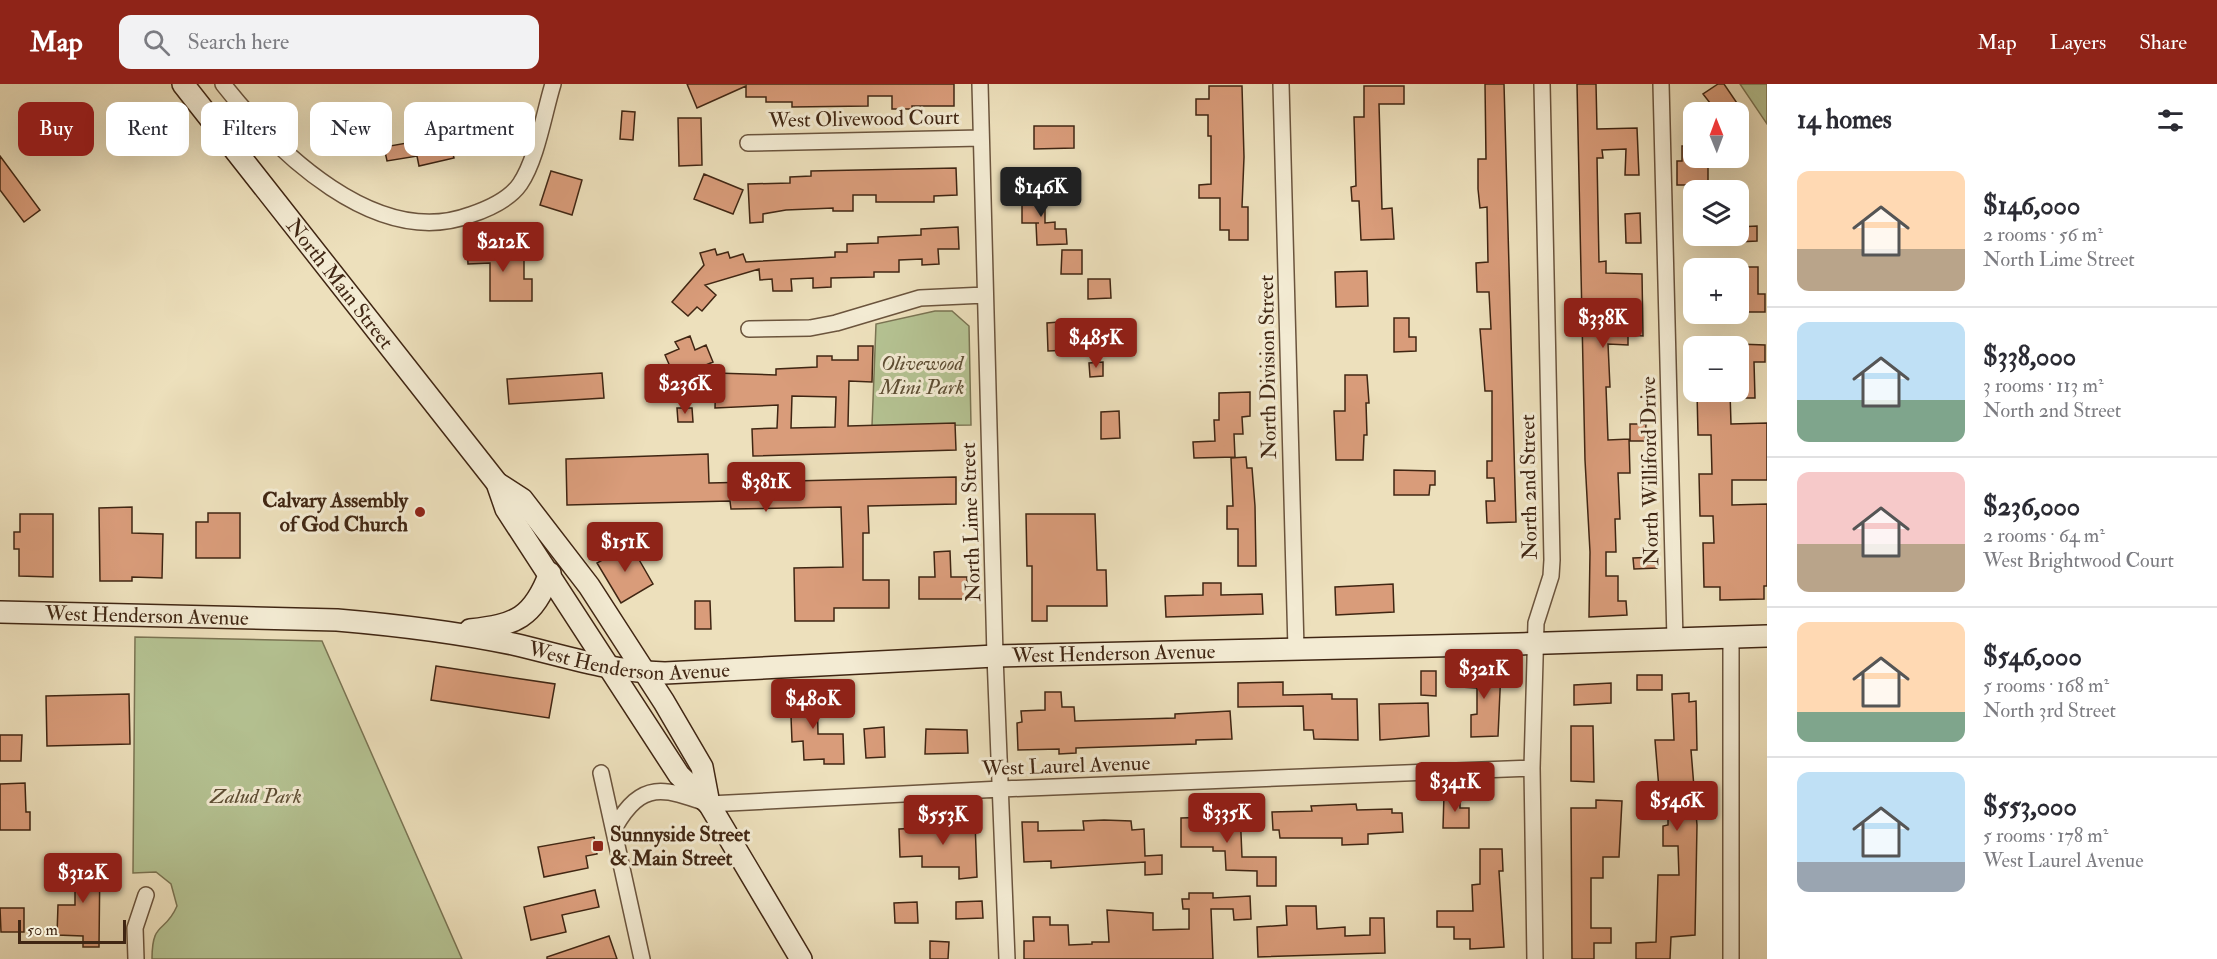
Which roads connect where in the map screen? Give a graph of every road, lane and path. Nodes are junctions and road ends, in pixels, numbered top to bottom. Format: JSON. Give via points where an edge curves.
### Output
{"nodes":[{"id":1,"x":183,"y":84,"type":"edge"},
{"id":2,"x":223,"y":84,"type":"edge"},
{"id":3,"x":553,"y":84,"type":"edge"},
{"id":4,"x":980,"y":84,"type":"edge"},
{"id":5,"x":1281,"y":84,"type":"edge"},
{"id":6,"x":1542,"y":84,"type":"edge"},
{"id":7,"x":1661,"y":84,"type":"edge"},
{"id":8,"x":981,"y":138,"type":"junction"},
{"id":9,"x":748,"y":143,"type":"dead end"},
{"id":10,"x":985,"y":295,"type":"junction"},
{"id":11,"x":749,"y":329,"type":"dead end"},
{"id":12,"x":497,"y":483,"type":"junction"},
{"id":13,"x":550,"y":573,"type":"junction"},
{"id":14,"x":0,"y":612,"type":"edge"},
{"id":15,"x":450,"y":632,"type":"junction"},
{"id":16,"x":1767,"y":636,"type":"edge"},
{"id":17,"x":1731,"y":637,"type":"junction"},
{"id":18,"x":1676,"y":640,"type":"junction"},
{"id":19,"x":1537,"y":643,"type":"junction"},
{"id":20,"x":1296,"y":649,"type":"junction"},
{"id":21,"x":995,"y":656,"type":"junction"},
{"id":22,"x":612,"y":669,"type":"junction"},
{"id":23,"x":644,"y":672,"type":"junction"},
{"id":24,"x":1532,"y":768,"type":"junction"},
{"id":25,"x":601,"y":773,"type":"dead end"},
{"id":26,"x":1000,"y":789,"type":"junction"},
{"id":27,"x":710,"y":804,"type":"junction"},
{"id":28,"x":615,"y":827,"type":"junction"},
{"id":29,"x":146,"y":895,"type":"dead end"},
{"id":30,"x":135,"y":959,"type":"edge"},
{"id":31,"x":642,"y":959,"type":"edge"},
{"id":32,"x":801,"y":959,"type":"edge"},
{"id":33,"x":1007,"y":959,"type":"edge"},
{"id":34,"x":1535,"y":959,"type":"edge"},
{"id":35,"x":1731,"y":959,"type":"edge"}],
"edges":[{"from":1,"to":12,"type":"main road","name":"North Main Street"},
{"from":2,"to":3,"type":"street","via":[[275,141],[336,192],[390,216],[425,222],[480,212],[520,184]]},
{"from":4,"to":8,"type":"street","name":"North Lime Street"},
{"from":5,"to":20,"type":"street","name":"North Division Street"},
{"from":6,"to":19,"type":"street","name":"North 2nd Street","via":[[1552,560],[1536,623]]},
{"from":7,"to":18,"type":"street","name":"North Williford Drive"},
{"from":8,"to":9,"type":"street","name":"West Olivewood Court"},
{"from":8,"to":10,"type":"street","name":"North Lime Street"},
{"from":10,"to":11,"type":"street","via":[[920,298],[810,328]]},
{"from":10,"to":21,"type":"street","name":"North Lime Street"},
{"from":12,"to":13,"type":"main road","name":"North Main Street","via":[[506,508]]},
{"from":12,"to":23,"type":"main road","name":"North Main Street","via":[[522,499],[551,534]]},
{"from":13,"to":15,"type":"main road","via":[[534,606],[524,616],[510,624]]},
{"from":13,"to":22,"type":"main road","name":"North Main Street"},
{"from":14,"to":15,"type":"main road","name":"West Henderson Avenue","via":[[337,620]]},
{"from":15,"to":22,"type":"main road","name":"West Henderson Avenue"},
{"from":16,"to":17,"type":"main road","name":"West Henderson Avenue"},
{"from":17,"to":18,"type":"main road","name":"West Henderson Avenue"},
{"from":17,"to":35,"type":"street"},
{"from":18,"to":19,"type":"main road","name":"West Henderson Avenue"},
{"from":19,"to":20,"type":"main road","name":"West Henderson Avenue"},
{"from":19,"to":24,"type":"street","name":"North 2nd Street"},
{"from":20,"to":21,"type":"main road","name":"West Henderson Avenue"},
{"from":21,"to":23,"type":"main road","name":"West Henderson Avenue"},
{"from":21,"to":26,"type":"street","name":"North Lime Street"},
{"from":22,"to":23,"type":"main road","name":"West Henderson Avenue"},
{"from":22,"to":27,"type":"main road","name":"North Main Street","via":[[679,775]]},
{"from":23,"to":27,"type":"main road","name":"North Main Street","via":[[702,767]]},
{"from":24,"to":26,"type":"street","name":"West Laurel Avenue"},
{"from":24,"to":34,"type":"street","name":"North 2nd Street"},
{"from":25,"to":28,"type":"street"},
{"from":26,"to":27,"type":"street","name":"West Laurel Avenue"},
{"from":26,"to":33,"type":"street","name":"North Lime Street"},
{"from":27,"to":28,"type":"street","name":"West Laurel Avenue","via":[[658,790],[626,808]]},
{"from":27,"to":32,"type":"main road","name":"North Main Street"},
{"from":28,"to":31,"type":"street"},
{"from":29,"to":30,"type":"street","via":[[135,928]]}]}
